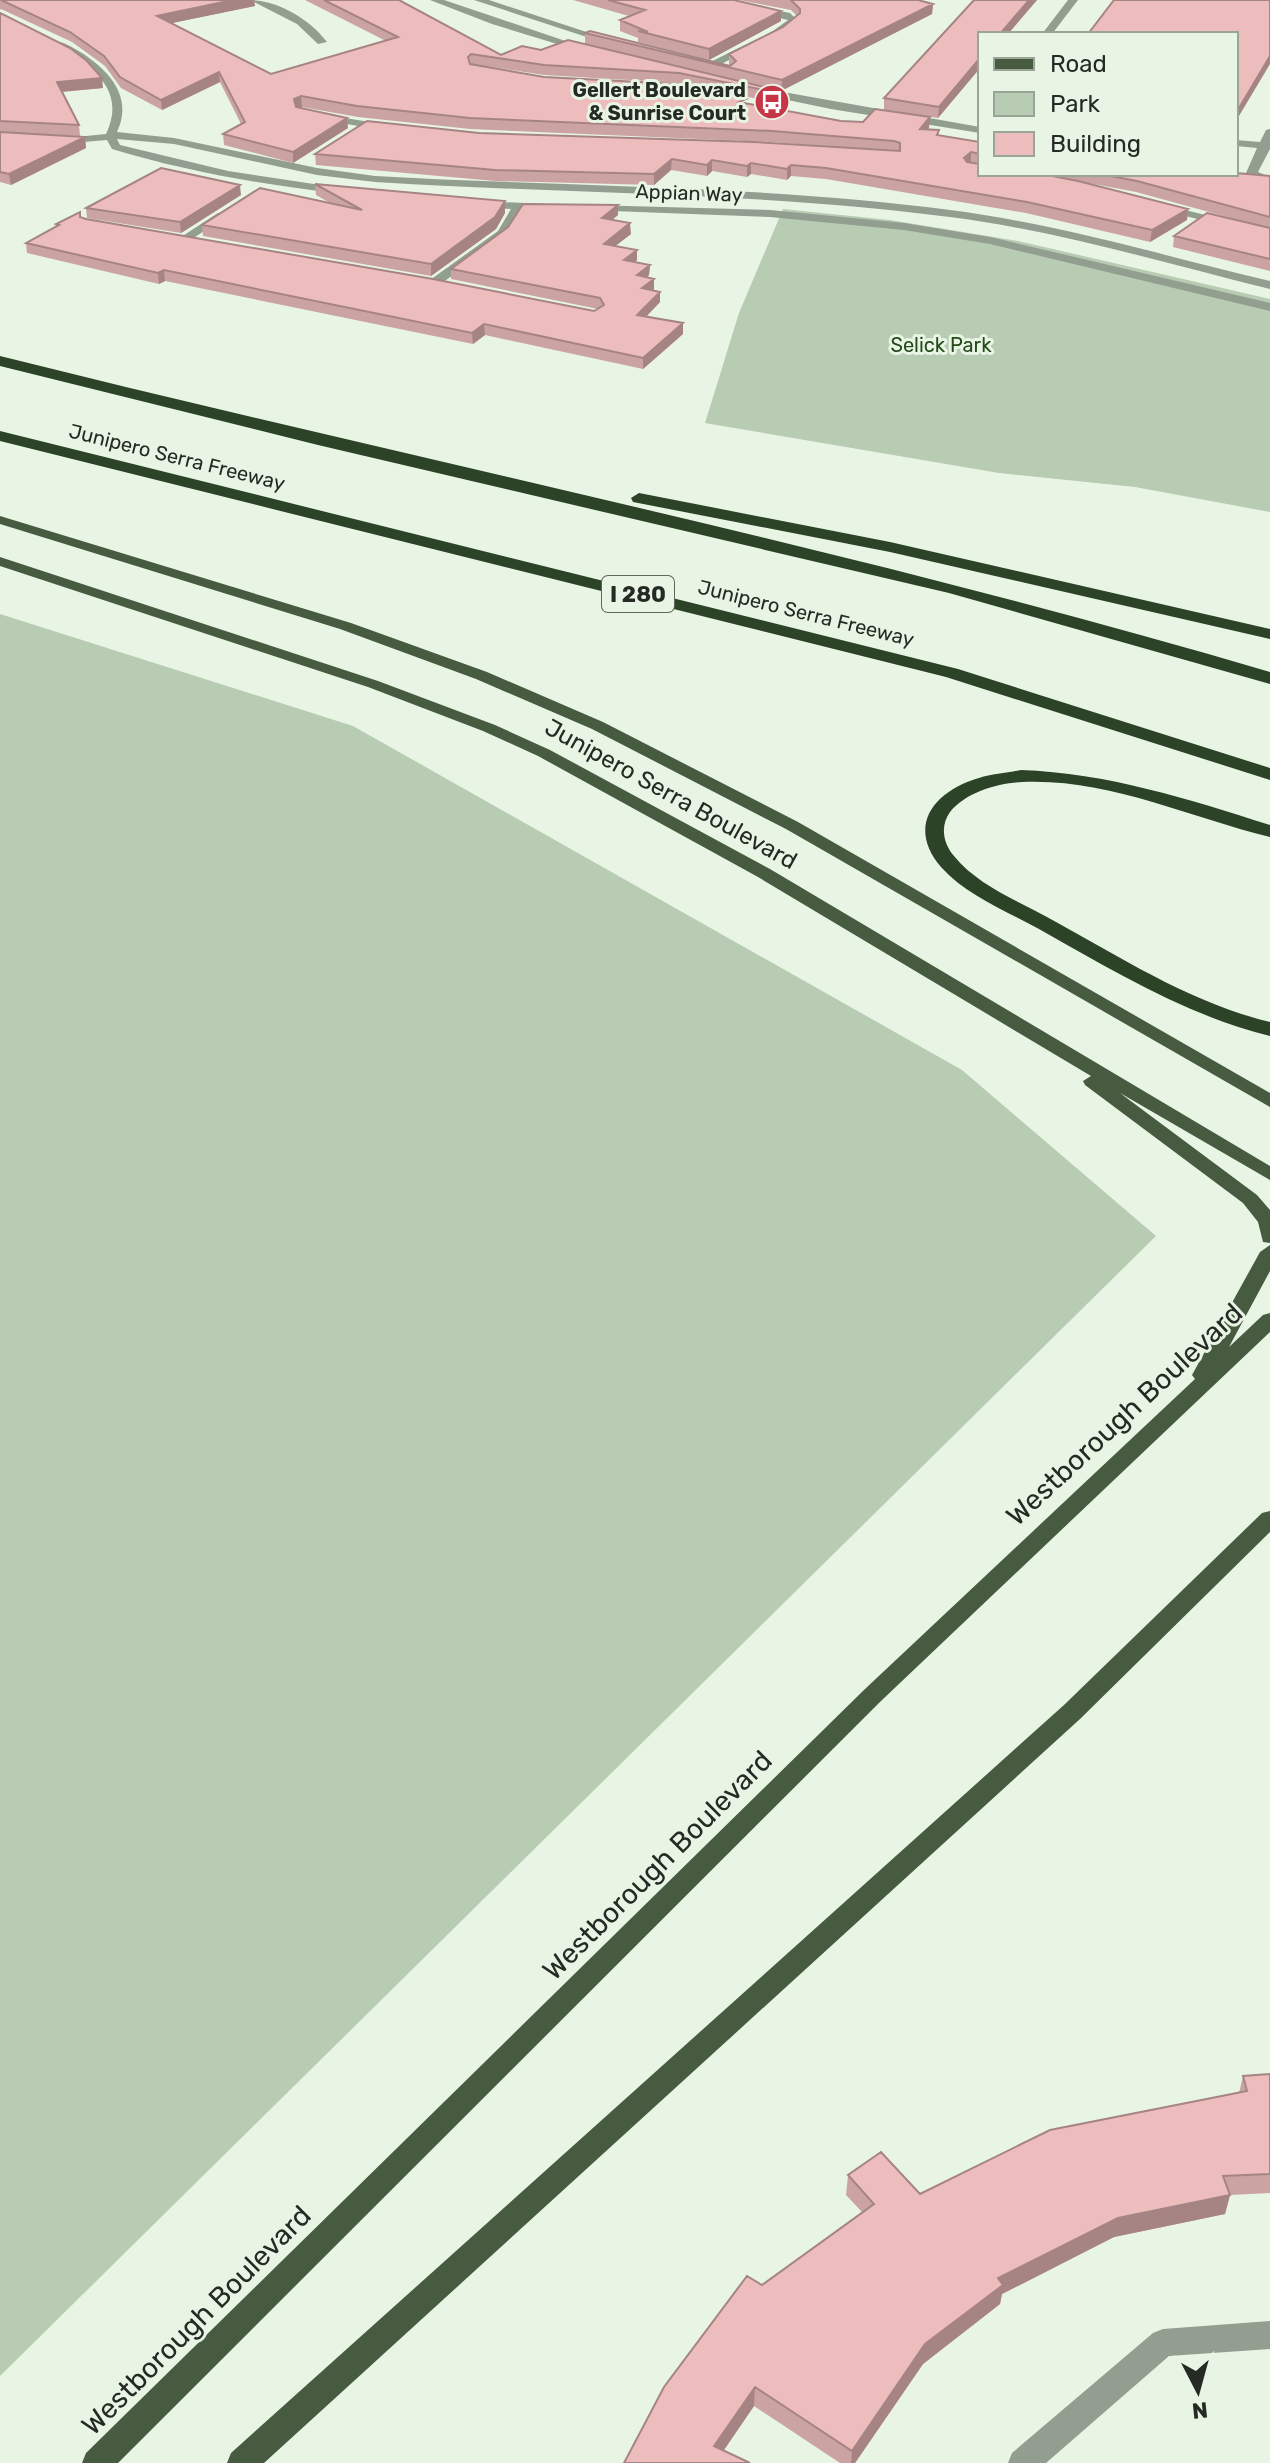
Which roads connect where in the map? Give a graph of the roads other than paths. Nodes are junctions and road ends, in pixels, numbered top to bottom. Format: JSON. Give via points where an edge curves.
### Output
{"nodes":[{"id":1,"x":255,"y":0,"type":"edge"},
{"id":2,"x":435,"y":0,"type":"edge"},
{"id":3,"x":479,"y":0,"type":"edge"},
{"id":4,"x":708,"y":0,"type":"edge"},
{"id":5,"x":1073,"y":0,"type":"edge"},
{"id":6,"x":1049,"y":32,"type":"edge"},
{"id":7,"x":49,"y":40,"type":"edge"},
{"id":8,"x":322,"y":42,"type":"dead end"},
{"id":9,"x":631,"y":47,"type":"edge"},
{"id":10,"x":593,"y":52,"type":"edge"},
{"id":11,"x":696,"y":63,"type":"edge"},
{"id":12,"x":709,"y":66,"type":"junction"},
{"id":13,"x":723,"y":70,"type":"edge"},
{"id":14,"x":689,"y":76,"type":"junction"},
{"id":15,"x":676,"y":77,"type":"edge"},
{"id":16,"x":714,"y":82,"type":"edge"},
{"id":17,"x":726,"y":84,"type":"edge"},
{"id":18,"x":831,"y":106,"type":"junction"},
{"id":19,"x":314,"y":115,"type":"edge"},
{"id":20,"x":812,"y":117,"type":"edge"},
{"id":21,"x":365,"y":126,"type":"junction"},
{"id":22,"x":978,"y":126,"type":"edge"},
{"id":23,"x":408,"y":130,"type":"edge"},
{"id":24,"x":1270,"y":132,"type":"edge"},
{"id":25,"x":354,"y":133,"type":"edge"},
{"id":26,"x":110,"y":136,"type":"junction"},
{"id":27,"x":52,"y":141,"type":"edge"},
{"id":28,"x":1238,"y":143,"type":"edge"},
{"id":29,"x":1266,"y":146,"type":"edge"},
{"id":30,"x":318,"y":154,"type":"edge"},
{"id":31,"x":1251,"y":158,"type":"junction"},
{"id":32,"x":1270,"y":159,"type":"edge"},
{"id":33,"x":294,"y":169,"type":"junction"},
{"id":34,"x":1270,"y":181,"type":"edge"},
{"id":35,"x":270,"y":183,"type":"junction"},
{"id":36,"x":258,"y":191,"type":"edge"},
{"id":37,"x":362,"y":193,"type":"edge"},
{"id":38,"x":1147,"y":203,"type":"edge"},
{"id":39,"x":465,"y":204,"type":"edge"},
{"id":40,"x":518,"y":207,"type":"junction"},
{"id":41,"x":233,"y":208,"type":"edge"},
{"id":42,"x":565,"y":208,"type":"edge"},
{"id":43,"x":580,"y":208,"type":"edge"},
{"id":44,"x":1203,"y":217,"type":"junction"},
{"id":45,"x":1191,"y":229,"type":"edge"},
{"id":46,"x":1270,"y":234,"type":"edge"},
{"id":47,"x":965,"y":236,"type":"junction"},
{"id":48,"x":198,"y":244,"type":"edge"},
{"id":49,"x":1160,"y":247,"type":"edge"},
{"id":50,"x":1141,"y":254,"type":"junction"},
{"id":51,"x":418,"y":281,"type":"edge"},
{"id":52,"x":434,"y":283,"type":"junction"},
{"id":53,"x":1270,"y":285,"type":"edge"},
{"id":54,"x":448,"y":286,"type":"edge"},
{"id":55,"x":1270,"y":307,"type":"edge"},
{"id":56,"x":0,"y":361,"type":"edge"},
{"id":57,"x":0,"y":436,"type":"edge"},
{"id":58,"x":353,"y":447,"type":"junction"},
{"id":59,"x":0,"y":520,"type":"edge"},
{"id":60,"x":0,"y":561,"type":"edge"},
{"id":61,"x":1270,"y":634,"type":"edge"},
{"id":62,"x":1270,"y":678,"type":"edge"},
{"id":63,"x":1270,"y":774,"type":"edge"},
{"id":64,"x":1270,"y":831,"type":"edge"},
{"id":65,"x":1002,"y":1014,"type":"junction"},
{"id":66,"x":1270,"y":1029,"type":"edge"},
{"id":67,"x":1270,"y":1101,"type":"edge"},
{"id":68,"x":1270,"y":1174,"type":"edge"},
{"id":69,"x":1270,"y":1237,"type":"edge"},
{"id":70,"x":1270,"y":1252,"type":"edge"},
{"id":71,"x":1270,"y":1320,"type":"edge"},
{"id":72,"x":1193,"y":1394,"type":"junction"},
{"id":73,"x":1270,"y":1519,"type":"edge"},
{"id":74,"x":1270,"y":2335,"type":"edge"},
{"id":75,"x":97,"y":2463,"type":"edge"},
{"id":76,"x":242,"y":2463,"type":"edge"},
{"id":77,"x":1023,"y":2463,"type":"edge"}],
"edges":[{"from":1,"to":8,"type":"street","via":[[316,32]]},
{"from":2,"to":10,"type":"street"},
{"from":3,"to":9,"type":"street"},
{"from":4,"to":12,"type":"street","via":[[790,16],[793,21]]},
{"from":5,"to":6,"type":"street"},
{"from":7,"to":26,"type":"street","via":[[86,58],[114,88],[119,113]]},
{"from":11,"to":12,"type":"street"},
{"from":12,"to":13,"type":"street"},
{"from":12,"to":14,"type":"street"},
{"from":14,"to":15,"type":"street"},
{"from":14,"to":16,"type":"street"},
{"from":17,"to":18,"type":"street"},
{"from":18,"to":20,"type":"street"},
{"from":18,"to":22,"type":"street"},
{"from":19,"to":21,"type":"street"},
{"from":21,"to":23,"type":"street"},
{"from":21,"to":25,"type":"street"},
{"from":24,"to":29,"type":"street"},
{"from":26,"to":27,"type":"street","name":"Appian Way"},
{"from":26,"to":33,"type":"street","name":"Appian Way","via":[[143,135]]},
{"from":26,"to":35,"type":"street","via":[[116,147],[144,156]]},
{"from":28,"to":29,"type":"street"},
{"from":29,"to":31,"type":"street"},
{"from":30,"to":33,"type":"street"},
{"from":31,"to":32,"type":"street"},
{"from":31,"to":34,"type":"street","via":[[1252,173]]},
{"from":33,"to":35,"type":"street"},
{"from":33,"to":50,"type":"street","name":"Appian Way","via":[[495,187],[739,193],[844,203],[953,214]]},
{"from":35,"to":36,"type":"street"},
{"from":35,"to":37,"type":"street"},
{"from":38,"to":44,"type":"street"},
{"from":39,"to":40,"type":"street"},
{"from":40,"to":42,"type":"street"},
{"from":40,"to":52,"type":"street","via":[[503,233]]},
{"from":41,"to":48,"type":"street","via":[[176,240]]},
{"from":43,"to":47,"type":"street","name":"Appian Way","via":[[802,215]]},
{"from":44,"to":45,"type":"street"},
{"from":44,"to":46,"type":"street"},
{"from":47,"to":50,"type":"street","via":[[998,235],[1103,257]]},
{"from":47,"to":55,"type":"street","name":"Appian Way"},
{"from":49,"to":50,"type":"street"},
{"from":50,"to":53,"type":"street","name":"Appian Way"},
{"from":51,"to":52,"type":"street"},
{"from":52,"to":54,"type":"street"},
{"from":56,"to":58,"type":"highway"},
{"from":57,"to":63,"type":"highway","name":"Junipero Serra Freeway","number":"I 280","via":[[898,659]]},
{"from":58,"to":61,"type":"highway","via":[[804,529]]},
{"from":58,"to":62,"type":"highway","via":[[947,587]]},
{"from":59,"to":67,"type":"main road","name":"Junipero Serra Boulevard","via":[[378,638],[602,727],[765,810]]},
{"from":60,"to":65,"type":"main road","name":"Junipero Serra Boulevard","via":[[373,684],[489,728],[707,840]]},
{"from":64,"to":66,"type":"highway","via":[[1139,793],[1040,776],[987,782],[958,794],[941,810],[934,834],[954,868],[1016,908],[1174,995]]},
{"from":65,"to":68,"type":"main road","name":"Junipero Serra Boulevard"},
{"from":65,"to":69,"type":"main road","via":[[1250,1199],[1268,1221]]},
{"from":70,"to":72,"type":"main road"},
{"from":71,"to":72,"type":"main road","name":"Westborough Boulevard"},
{"from":72,"to":75,"type":"main road","name":"Westborough Boulevard","via":[[873,1695]]},
{"from":73,"to":76,"type":"main road","via":[[1072,1712]]},
{"from":74,"to":77,"type":"street","via":[[1163,2343]]}]}
